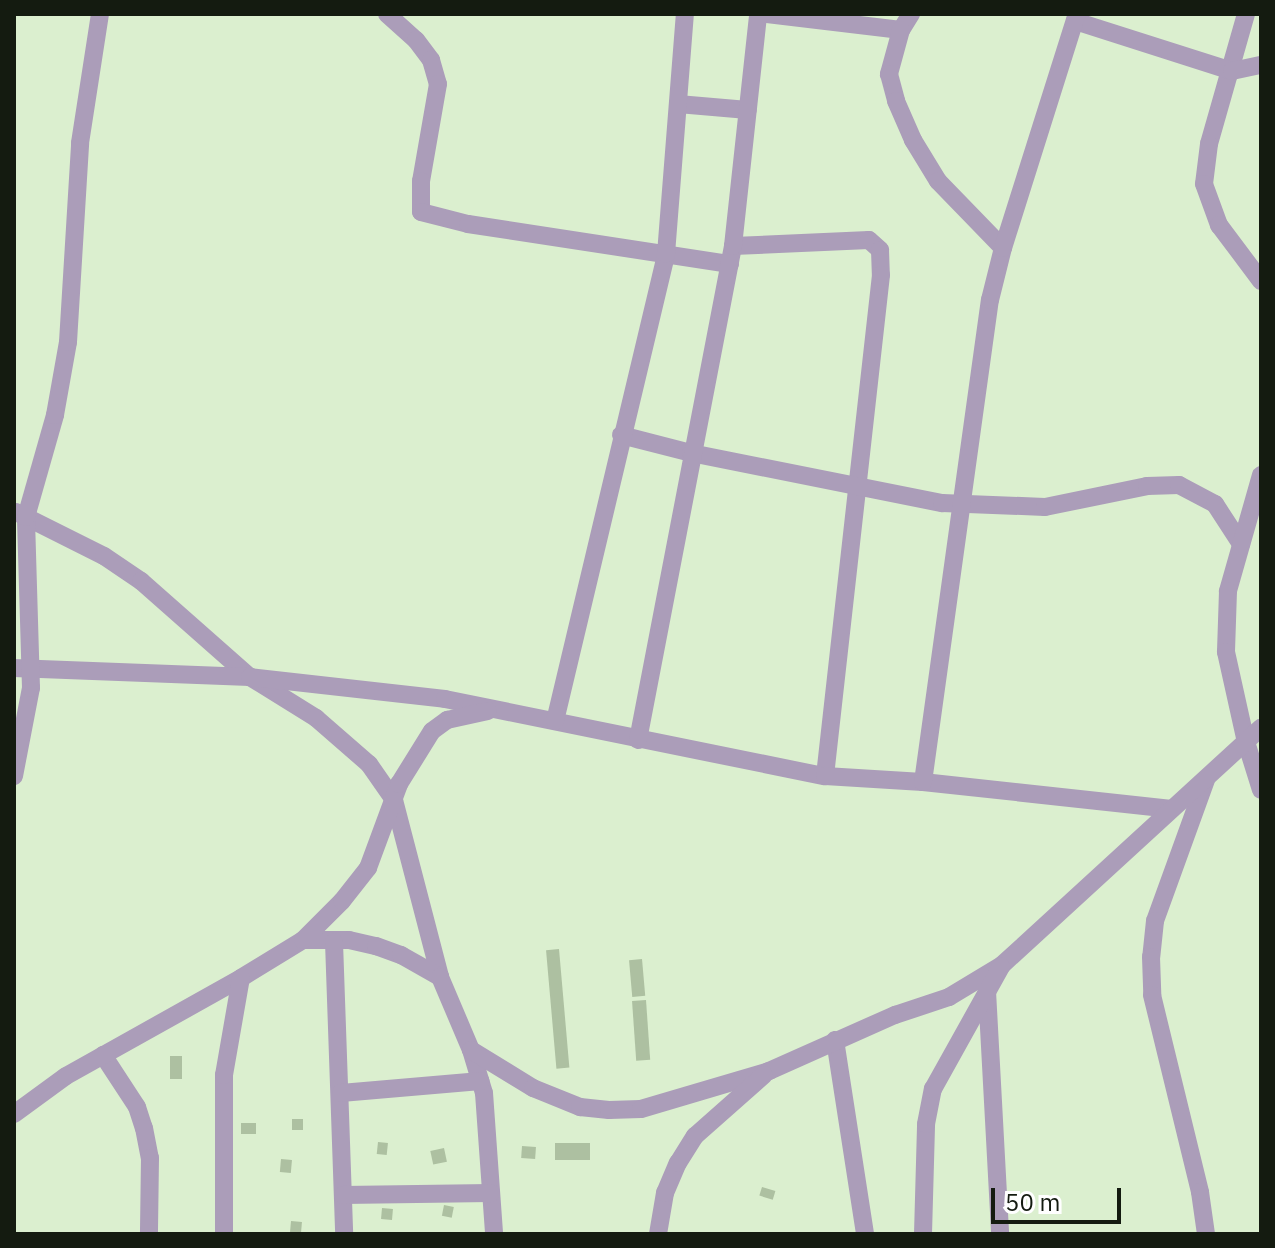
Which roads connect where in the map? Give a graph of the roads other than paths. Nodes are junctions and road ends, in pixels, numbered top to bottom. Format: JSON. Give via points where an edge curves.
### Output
{"nodes":[{"id":1,"x":100,"y":14,"type":"edge"},
{"id":2,"x":387,"y":14,"type":"edge"},
{"id":3,"x":685,"y":14,"type":"edge"},
{"id":4,"x":758,"y":14,"type":"edge"},
{"id":5,"x":767,"y":14,"type":"edge"},
{"id":6,"x":1246,"y":14,"type":"edge"},
{"id":7,"x":1076,"y":18,"type":"edge"},
{"id":8,"x":906,"y":22,"type":"edge"},
{"id":9,"x":1261,"y":65,"type":"edge"},
{"id":10,"x":1232,"y":71,"type":"junction"},
{"id":11,"x":678,"y":104,"type":"junction"},
{"id":12,"x":748,"y":110,"type":"junction"},
{"id":13,"x":1003,"y":248,"type":"junction"},
{"id":14,"x":666,"y":254,"type":"junction"},
{"id":15,"x":732,"y":255,"type":"junction"},
{"id":16,"x":1261,"y":281,"type":"edge"},
{"id":17,"x":621,"y":435,"type":"junction"},
{"id":18,"x":691,"y":453,"type":"junction"},
{"id":19,"x":1261,"y":475,"type":"edge"},
{"id":20,"x":855,"y":488,"type":"junction"},
{"id":21,"x":964,"y":503,"type":"junction"},
{"id":22,"x":20,"y":514,"type":"edge"},
{"id":23,"x":1241,"y":544,"type":"junction"},
{"id":24,"x":23,"y":667,"type":"edge"},
{"id":25,"x":250,"y":677,"type":"junction"},
{"id":26,"x":499,"y":709,"type":"junction"},
{"id":27,"x":555,"y":721,"type":"junction"},
{"id":28,"x":1261,"y":728,"type":"edge"},
{"id":29,"x":638,"y":740,"type":"junction"},
{"id":30,"x":1246,"y":742,"type":"junction"},
{"id":31,"x":14,"y":776,"type":"edge"},
{"id":32,"x":825,"y":776,"type":"junction"},
{"id":33,"x":1207,"y":777,"type":"junction"},
{"id":34,"x":923,"y":782,"type":"junction"},
{"id":35,"x":1261,"y":790,"type":"edge"},
{"id":36,"x":394,"y":800,"type":"junction"},
{"id":37,"x":1172,"y":809,"type":"junction"},
{"id":38,"x":303,"y":940,"type":"junction"},
{"id":39,"x":334,"y":942,"type":"junction"},
{"id":40,"x":1002,"y":965,"type":"junction"},
{"id":41,"x":440,"y":977,"type":"junction"},
{"id":42,"x":241,"y":978,"type":"junction"},
{"id":43,"x":987,"y":991,"type":"junction"},
{"id":44,"x":835,"y":1040,"type":"junction"},
{"id":45,"x":471,"y":1050,"type":"junction"},
{"id":46,"x":103,"y":1055,"type":"junction"},
{"id":47,"x":769,"y":1071,"type":"junction"},
{"id":48,"x":480,"y":1081,"type":"junction"},
{"id":49,"x":341,"y":1093,"type":"junction"},
{"id":50,"x":14,"y":1114,"type":"edge"},
{"id":51,"x":491,"y":1193,"type":"junction"},
{"id":52,"x":343,"y":1195,"type":"junction"},
{"id":53,"x":149,"y":1234,"type":"edge"},
{"id":54,"x":224,"y":1234,"type":"edge"},
{"id":55,"x":344,"y":1234,"type":"edge"},
{"id":56,"x":494,"y":1234,"type":"edge"},
{"id":57,"x":658,"y":1234,"type":"edge"},
{"id":58,"x":865,"y":1234,"type":"edge"},
{"id":59,"x":923,"y":1234,"type":"edge"},
{"id":60,"x":1000,"y":1234,"type":"edge"},
{"id":61,"x":1206,"y":1234,"type":"edge"}],
"edges":[{"from":1,"to":22,"type":"street","via":[[80,143],[68,342],[55,415]]},
{"from":2,"to":14,"type":"street","via":[[431,60],[438,84],[421,181],[421,212],[483,227]]},
{"from":3,"to":11,"type":"street"},
{"from":4,"to":12,"type":"street"},
{"from":5,"to":8,"type":"street"},
{"from":6,"to":10,"type":"street"},
{"from":7,"to":10,"type":"street"},
{"from":7,"to":13,"type":"street"},
{"from":8,"to":13,"type":"street","via":[[889,74],[896,101],[938,181]]},
{"from":9,"to":10,"type":"street"},
{"from":10,"to":16,"type":"street","via":[[1209,144],[1204,184],[1219,225]]},
{"from":11,"to":12,"type":"street"},
{"from":11,"to":14,"type":"street"},
{"from":12,"to":15,"type":"street"},
{"from":13,"to":21,"type":"street","via":[[977,376]]},
{"from":14,"to":15,"type":"street"},
{"from":14,"to":17,"type":"street"},
{"from":15,"to":18,"type":"street"},
{"from":15,"to":20,"type":"street","via":[[869,240],[880,250]]},
{"from":17,"to":18,"type":"street"},
{"from":17,"to":27,"type":"street"},
{"from":18,"to":20,"type":"street"},
{"from":18,"to":29,"type":"street"},
{"from":19,"to":23,"type":"street"},
{"from":20,"to":21,"type":"street"},
{"from":20,"to":32,"type":"street"},
{"from":21,"to":23,"type":"street","via":[[1045,507],[1147,486],[1179,485],[1215,504]]},
{"from":21,"to":34,"type":"street"},
{"from":22,"to":24,"type":"street"},
{"from":22,"to":25,"type":"street","via":[[141,581]]},
{"from":23,"to":30,"type":"street","via":[[1228,591],[1226,652]]},
{"from":24,"to":25,"type":"street"},
{"from":24,"to":31,"type":"street","via":[[27,717]]},
{"from":25,"to":26,"type":"street"},
{"from":25,"to":36,"type":"street","via":[[316,718],[369,764]]},
{"from":26,"to":27,"type":"street"},
{"from":26,"to":36,"type":"street","via":[[447,720],[432,731]]},
{"from":27,"to":29,"type":"street"},
{"from":28,"to":30,"type":"street"},
{"from":29,"to":32,"type":"street"},
{"from":30,"to":33,"type":"street"},
{"from":30,"to":35,"type":"street"},
{"from":32,"to":34,"type":"street"},
{"from":33,"to":37,"type":"street"},
{"from":33,"to":61,"type":"street","via":[[1155,921],[1151,957],[1152,995]]},
{"from":34,"to":37,"type":"street"},
{"from":36,"to":38,"type":"street","via":[[368,868]]},
{"from":36,"to":41,"type":"street"},
{"from":37,"to":40,"type":"street"},
{"from":38,"to":39,"type":"street"},
{"from":38,"to":42,"type":"street"},
{"from":39,"to":41,"type":"street","via":[[376,946]]},
{"from":39,"to":49,"type":"street"},
{"from":40,"to":43,"type":"street"},
{"from":40,"to":44,"type":"street","via":[[949,997]]},
{"from":41,"to":45,"type":"street"},
{"from":42,"to":46,"type":"street"},
{"from":42,"to":54,"type":"street","via":[[224,1075]]},
{"from":43,"to":59,"type":"street","via":[[933,1089],[926,1124]]},
{"from":43,"to":60,"type":"street"},
{"from":44,"to":47,"type":"street"},
{"from":44,"to":58,"type":"street"},
{"from":45,"to":47,"type":"street","via":[[533,1088],[580,1107],[609,1110],[641,1109]]},
{"from":45,"to":48,"type":"street"},
{"from":46,"to":50,"type":"street"},
{"from":46,"to":53,"type":"street","via":[[137,1107],[144,1128],[150,1158]]},
{"from":47,"to":57,"type":"street","via":[[695,1136],[665,1193]]},
{"from":48,"to":49,"type":"street"},
{"from":48,"to":51,"type":"street"},
{"from":49,"to":52,"type":"street"},
{"from":51,"to":52,"type":"street"},
{"from":51,"to":56,"type":"street"},
{"from":52,"to":55,"type":"street"}]}
